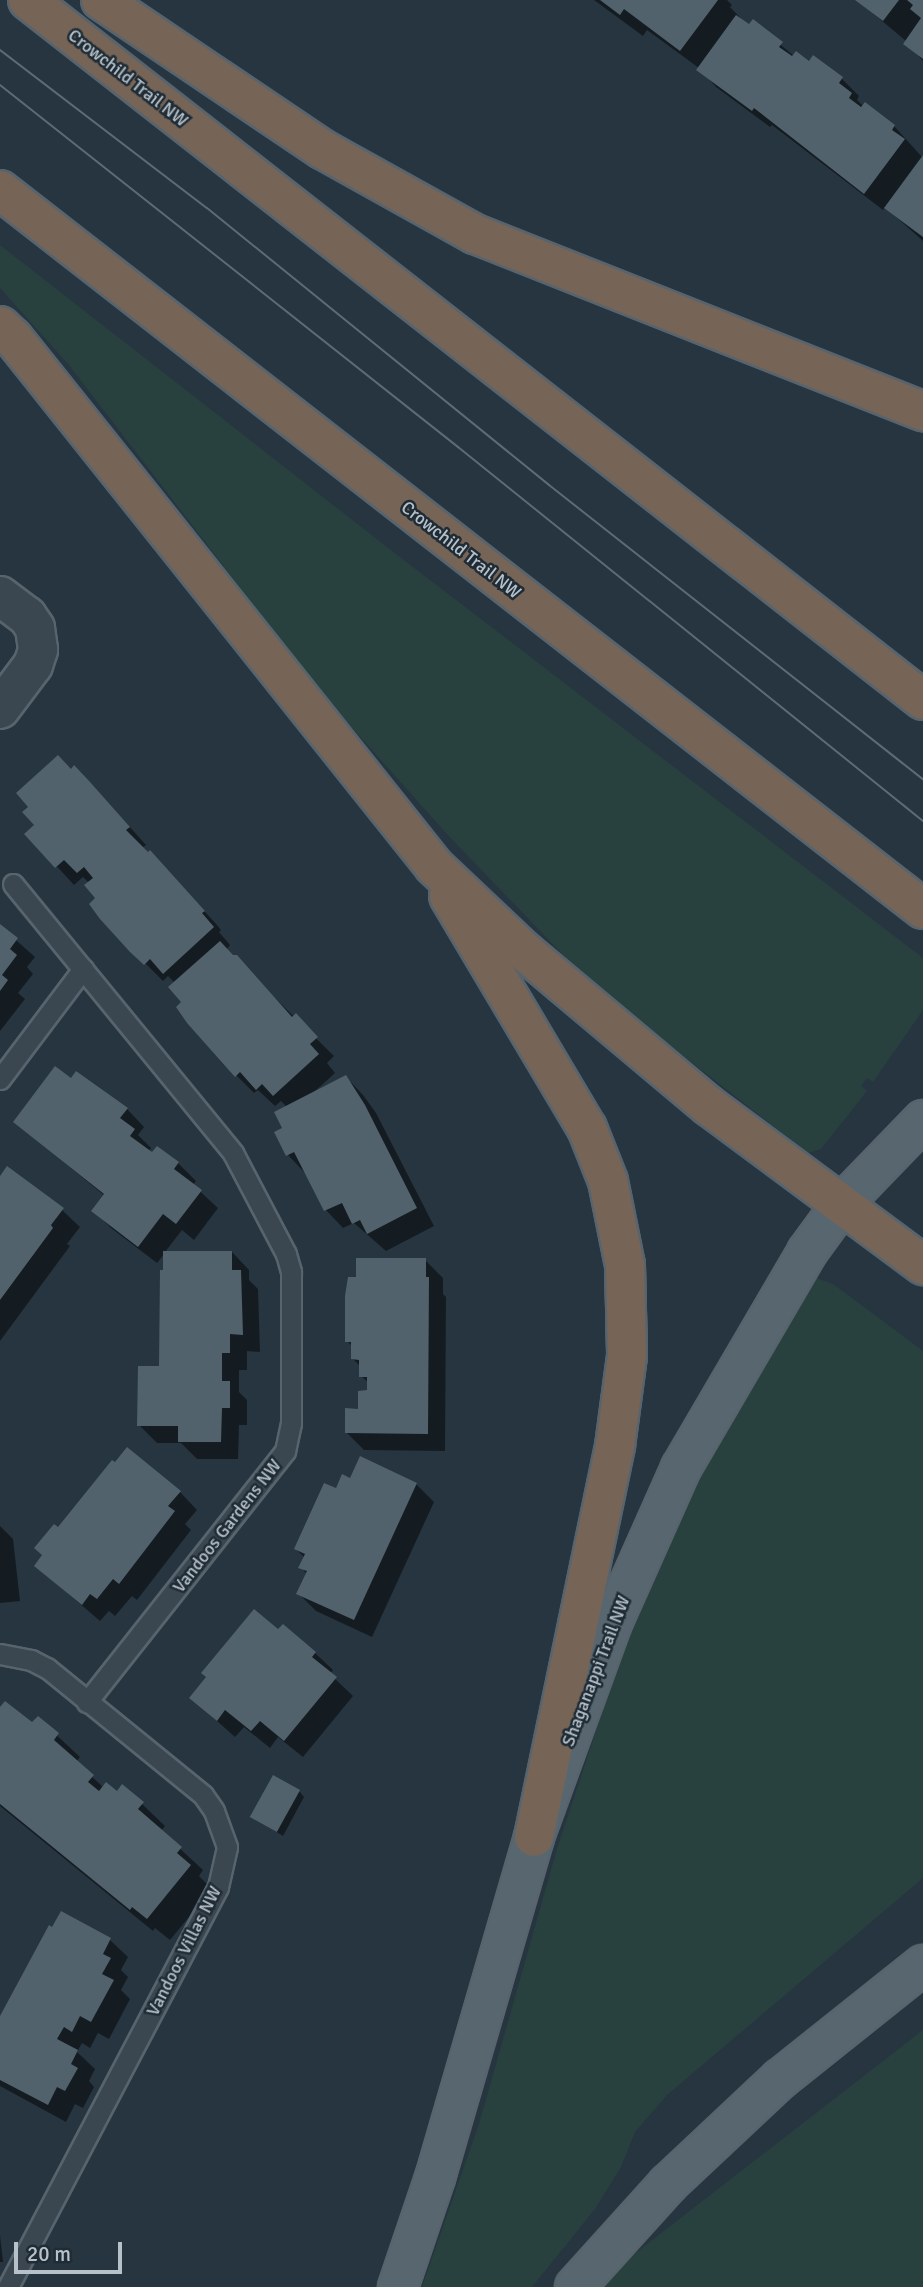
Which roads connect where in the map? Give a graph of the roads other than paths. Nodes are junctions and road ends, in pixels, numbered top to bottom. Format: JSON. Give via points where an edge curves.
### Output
{"nodes":[{"id":1,"x":28,"y":0,"type":"edge"},
{"id":2,"x":101,"y":0,"type":"edge"},
{"id":3,"x":0,"y":190,"type":"edge"},
{"id":4,"x":0,"y":326,"type":"edge"},
{"id":5,"x":923,"y":411,"type":"edge"},
{"id":6,"x":0,"y":596,"type":"edge"},
{"id":7,"x":923,"y":699,"type":"edge"},
{"id":8,"x":0,"y":709,"type":"edge"},
{"id":9,"x":434,"y":866,"type":"junction"},
{"id":10,"x":13,"y":884,"type":"dead end"},
{"id":11,"x":923,"y":909,"type":"edge"},
{"id":12,"x":83,"y":969,"type":"junction"},
{"id":13,"x":0,"y":1079,"type":"edge"},
{"id":14,"x":923,"y":1120,"type":"edge"},
{"id":15,"x":842,"y":1204,"type":"junction"},
{"id":16,"x":923,"y":1265,"type":"edge"},
{"id":17,"x":0,"y":1654,"type":"edge"},
{"id":18,"x":87,"y":1702,"type":"junction"},
{"id":19,"x":534,"y":1837,"type":"junction"},
{"id":20,"x":923,"y":1965,"type":"edge"},
{"id":21,"x":8,"y":2287,"type":"edge"},
{"id":22,"x":398,"y":2287,"type":"edge"},
{"id":23,"x":575,"y":2287,"type":"edge"}],
"edges":[{"from":1,"to":7,"type":"highway","name":"Crowchild Trail NW"},
{"from":2,"to":5,"type":"highway","via":[[322,149],[475,234]]},
{"from":3,"to":11,"type":"highway","name":"Crowchild Trail NW"},
{"from":4,"to":9,"type":"highway"},
{"from":6,"to":8,"type":"street","via":[[36,628],[38,650],[33,665]]},
{"from":9,"to":15,"type":"highway","via":[[524,951],[709,1106]]},
{"from":9,"to":19,"type":"highway","via":[[456,911],[587,1128],[608,1181],[625,1265],[627,1356],[615,1446]]},
{"from":10,"to":12,"type":"lane","name":"Vandoos Gardens NW"},
{"from":12,"to":13,"type":"lane"},
{"from":12,"to":18,"type":"lane","name":"Vandoos Gardens NW","via":[[233,1153],[292,1272],[291,1423],[285,1451]]},
{"from":14,"to":15,"type":"main road","name":"Shaganappi Trail NW"},
{"from":15,"to":16,"type":"highway"},
{"from":15,"to":19,"type":"main road","name":"Shaganappi Trail NW","via":[[807,1252],[681,1468],[612,1623]]},
{"from":17,"to":18,"type":"lane","name":"Vandoos Villas NW","via":[[47,1668]]},
{"from":18,"to":21,"type":"lane","name":"Vandoos Villas NW","via":[[203,1795],[227,1847],[225,1868]]},
{"from":19,"to":22,"type":"main road","name":"Shaganappi Trail NW","via":[[435,2178]]},
{"from":20,"to":23,"type":"main road","via":[[780,2079],[668,2184]]}]}
